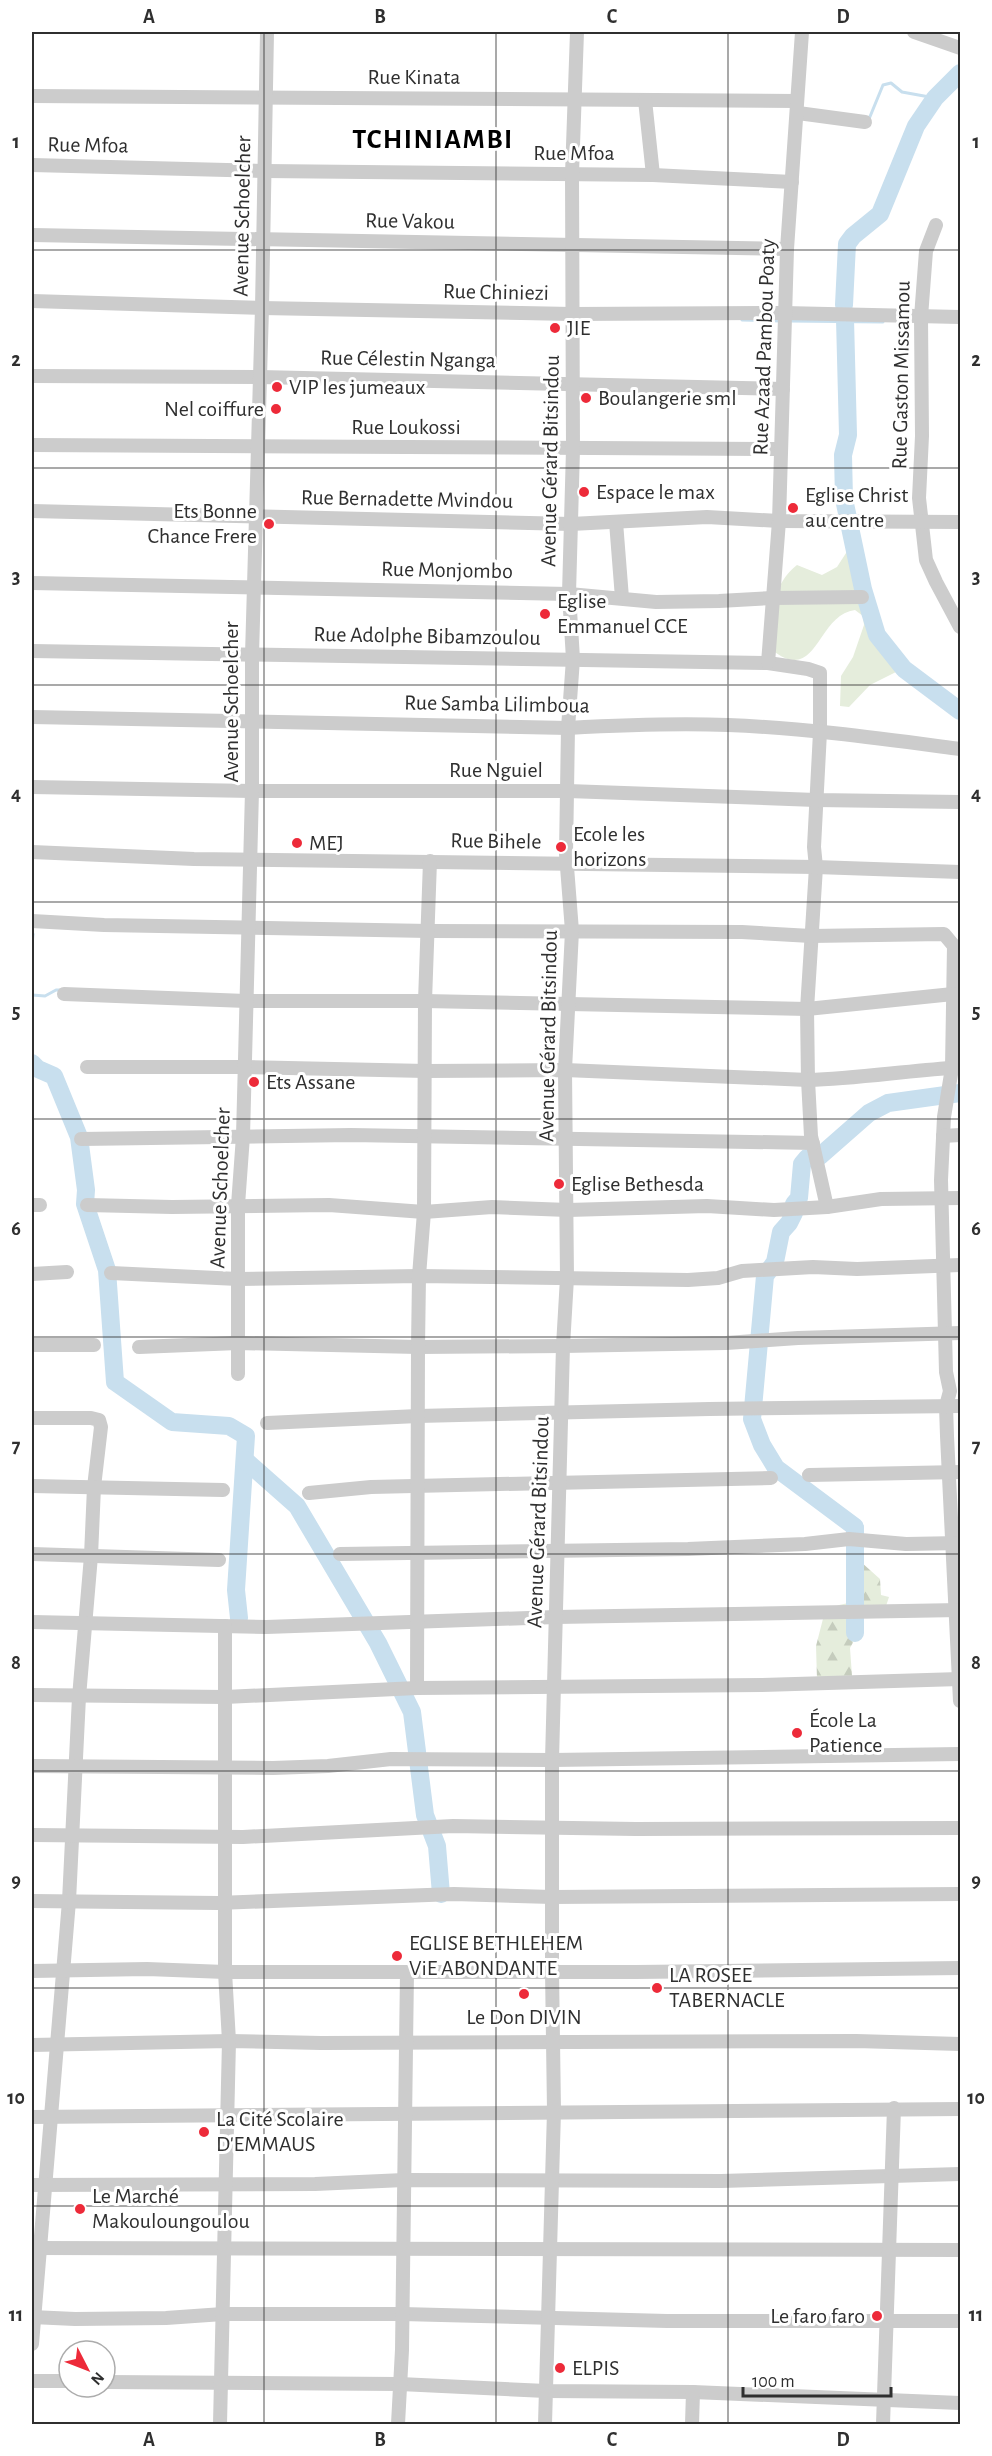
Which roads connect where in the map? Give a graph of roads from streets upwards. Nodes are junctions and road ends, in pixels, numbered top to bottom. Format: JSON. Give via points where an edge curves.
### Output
{"nodes":[{"id":1,"x":267,"y":32,"type":"edge"},
{"id":2,"x":577,"y":32,"type":"edge"},
{"id":3,"x":802,"y":32,"type":"edge"},
{"id":4,"x":914,"y":32,"type":"edge"},
{"id":5,"x":960,"y":48,"type":"edge"},
{"id":6,"x":32,"y":96,"type":"edge"},
{"id":7,"x":265,"y":98,"type":"junction"},
{"id":8,"x":575,"y":99,"type":"junction"},
{"id":9,"x":645,"y":100,"type":"junction"},
{"id":10,"x":797,"y":107,"type":"junction"},
{"id":11,"x":865,"y":122,"type":"dead end"},
{"id":12,"x":32,"y":165,"type":"edge"},
{"id":13,"x":264,"y":171,"type":"junction"},
{"id":14,"x":572,"y":174,"type":"junction"},
{"id":15,"x":653,"y":175,"type":"junction"},
{"id":16,"x":792,"y":182,"type":"junction"},
{"id":17,"x":936,"y":225,"type":"dead end"},
{"id":18,"x":32,"y":235,"type":"edge"},
{"id":19,"x":262,"y":239,"type":"junction"},
{"id":20,"x":572,"y":245,"type":"junction"},
{"id":21,"x":787,"y":249,"type":"junction"},
{"id":22,"x":32,"y":301,"type":"edge"},
{"id":23,"x":262,"y":308,"type":"junction"},
{"id":24,"x":784,"y":313,"type":"junction"},
{"id":25,"x":572,"y":314,"type":"junction"},
{"id":26,"x":921,"y":317,"type":"junction"},
{"id":27,"x":960,"y":317,"type":"edge"},
{"id":28,"x":32,"y":376,"type":"edge"},
{"id":29,"x":260,"y":377,"type":"junction"},
{"id":30,"x":573,"y":383,"type":"junction"},
{"id":31,"x":783,"y":389,"type":"junction"},
{"id":32,"x":32,"y":445,"type":"edge"},
{"id":33,"x":257,"y":447,"type":"junction"},
{"id":34,"x":573,"y":449,"type":"junction"},
{"id":35,"x":781,"y":449,"type":"junction"},
{"id":36,"x":32,"y":511,"type":"edge"},
{"id":37,"x":255,"y":516,"type":"junction"},
{"id":38,"x":779,"y":521,"type":"junction"},
{"id":39,"x":923,"y":521,"type":"junction"},
{"id":40,"x":616,"y":522,"type":"junction"},
{"id":41,"x":960,"y":522,"type":"edge"},
{"id":42,"x":571,"y":524,"type":"junction"},
{"id":43,"x":32,"y":583,"type":"edge"},
{"id":44,"x":253,"y":586,"type":"junction"},
{"id":45,"x":569,"y":594,"type":"junction"},
{"id":46,"x":862,"y":597,"type":"dead end"},
{"id":47,"x":622,"y":598,"type":"junction"},
{"id":48,"x":773,"y":598,"type":"junction"},
{"id":49,"x":956,"y":605,"type":"edge"},
{"id":50,"x":960,"y":627,"type":"edge"},
{"id":51,"x":32,"y":651,"type":"edge"},
{"id":52,"x":252,"y":655,"type":"junction"},
{"id":53,"x":573,"y":659,"type":"junction"},
{"id":54,"x":768,"y":663,"type":"junction"},
{"id":55,"x":32,"y":717,"type":"edge"},
{"id":56,"x":252,"y":722,"type":"junction"},
{"id":57,"x":568,"y":728,"type":"junction"},
{"id":58,"x":820,"y":732,"type":"junction"},
{"id":59,"x":960,"y":749,"type":"edge"},
{"id":60,"x":32,"y":787,"type":"edge"},
{"id":61,"x":252,"y":791,"type":"junction"},
{"id":62,"x":568,"y":791,"type":"junction"},
{"id":63,"x":816,"y":800,"type":"junction"},
{"id":64,"x":960,"y":802,"type":"edge"},
{"id":65,"x":32,"y":852,"type":"edge"},
{"id":66,"x":249,"y":859,"type":"junction"},
{"id":67,"x":430,"y":861,"type":"junction"},
{"id":68,"x":568,"y":863,"type":"junction"},
{"id":69,"x":816,"y":867,"type":"junction"},
{"id":70,"x":960,"y":872,"type":"edge"},
{"id":71,"x":32,"y":921,"type":"edge"},
{"id":72,"x":248,"y":926,"type":"junction"},
{"id":73,"x":572,"y":930,"type":"junction"},
{"id":74,"x":429,"y":931,"type":"junction"},
{"id":75,"x":811,"y":936,"type":"junction"},
{"id":76,"x":957,"y":961,"type":"edge"},
{"id":77,"x":64,"y":994,"type":"dead end"},
{"id":78,"x":953,"y":994,"type":"junction"},
{"id":79,"x":246,"y":1001,"type":"junction"},
{"id":80,"x":425,"y":1001,"type":"junction"},
{"id":81,"x":567,"y":1005,"type":"junction"},
{"id":82,"x":807,"y":1009,"type":"junction"},
{"id":83,"x":957,"y":1032,"type":"edge"},
{"id":84,"x":87,"y":1067,"type":"dead end"},
{"id":85,"x":244,"y":1067,"type":"junction"},
{"id":86,"x":952,"y":1068,"type":"junction"},
{"id":87,"x":565,"y":1070,"type":"junction"},
{"id":88,"x":426,"y":1071,"type":"junction"},
{"id":89,"x":808,"y":1080,"type":"junction"},
{"id":90,"x":424,"y":1135,"type":"junction"},
{"id":91,"x":960,"y":1135,"type":"edge"},
{"id":92,"x":243,"y":1136,"type":"junction"},
{"id":93,"x":943,"y":1136,"type":"junction"},
{"id":94,"x":81,"y":1139,"type":"dead end"},
{"id":95,"x":567,"y":1139,"type":"junction"},
{"id":96,"x":813,"y":1143,"type":"junction"},
{"id":97,"x":942,"y":1198,"type":"junction"},
{"id":98,"x":960,"y":1198,"type":"edge"},
{"id":99,"x":87,"y":1205,"type":"dead end"},
{"id":100,"x":238,"y":1205,"type":"junction"},
{"id":101,"x":827,"y":1207,"type":"junction"},
{"id":102,"x":568,"y":1210,"type":"junction"},
{"id":103,"x":424,"y":1212,"type":"junction"},
{"id":104,"x":943,"y":1265,"type":"junction"},
{"id":105,"x":960,"y":1265,"type":"edge"},
{"id":106,"x":67,"y":1272,"type":"dead end"},
{"id":107,"x":111,"y":1273,"type":"dead end"},
{"id":108,"x":32,"y":1274,"type":"edge"},
{"id":109,"x":419,"y":1276,"type":"junction"},
{"id":110,"x":567,"y":1278,"type":"junction"},
{"id":111,"x":238,"y":1279,"type":"junction"},
{"id":112,"x":945,"y":1333,"type":"junction"},
{"id":113,"x":960,"y":1333,"type":"edge"},
{"id":114,"x":238,"y":1342,"type":"junction"},
{"id":115,"x":32,"y":1345,"type":"edge"},
{"id":116,"x":94,"y":1345,"type":"dead end"},
{"id":117,"x":563,"y":1346,"type":"junction"},
{"id":118,"x":139,"y":1347,"type":"dead end"},
{"id":119,"x":417,"y":1347,"type":"junction"},
{"id":120,"x":238,"y":1374,"type":"dead end"},
{"id":121,"x":953,"y":1406,"type":"edge"},
{"id":122,"x":562,"y":1413,"type":"junction"},
{"id":123,"x":418,"y":1416,"type":"junction"},
{"id":124,"x":32,"y":1418,"type":"edge"},
{"id":125,"x":267,"y":1423,"type":"dead end"},
{"id":126,"x":955,"y":1473,"type":"edge"},
{"id":127,"x":809,"y":1475,"type":"dead end"},
{"id":128,"x":771,"y":1478,"type":"dead end"},
{"id":129,"x":560,"y":1483,"type":"junction"},
{"id":130,"x":32,"y":1486,"type":"edge"},
{"id":131,"x":417,"y":1486,"type":"junction"},
{"id":132,"x":94,"y":1487,"type":"junction"},
{"id":133,"x":223,"y":1490,"type":"dead end"},
{"id":134,"x":309,"y":1493,"type":"dead end"},
{"id":135,"x":956,"y":1543,"type":"edge"},
{"id":136,"x":558,"y":1551,"type":"junction"},
{"id":137,"x":32,"y":1554,"type":"edge"},
{"id":138,"x":340,"y":1554,"type":"dead end"},
{"id":139,"x":417,"y":1554,"type":"junction"},
{"id":140,"x":91,"y":1556,"type":"junction"},
{"id":141,"x":219,"y":1560,"type":"dead end"},
{"id":142,"x":958,"y":1610,"type":"edge"},
{"id":143,"x":556,"y":1617,"type":"junction"},
{"id":144,"x":416,"y":1621,"type":"junction"},
{"id":145,"x":32,"y":1622,"type":"edge"},
{"id":146,"x":85,"y":1624,"type":"junction"},
{"id":147,"x":225,"y":1626,"type":"junction"},
{"id":148,"x":960,"y":1679,"type":"edge"},
{"id":149,"x":555,"y":1687,"type":"junction"},
{"id":150,"x":417,"y":1688,"type":"junction"},
{"id":151,"x":32,"y":1695,"type":"edge"},
{"id":152,"x":225,"y":1696,"type":"junction"},
{"id":153,"x":79,"y":1697,"type":"junction"},
{"id":154,"x":960,"y":1701,"type":"edge"},
{"id":155,"x":960,"y":1754,"type":"edge"},
{"id":156,"x":552,"y":1760,"type":"junction"},
{"id":157,"x":32,"y":1766,"type":"edge"},
{"id":158,"x":75,"y":1767,"type":"junction"},
{"id":159,"x":226,"y":1769,"type":"junction"},
{"id":160,"x":552,"y":1828,"type":"junction"},
{"id":161,"x":960,"y":1828,"type":"edge"},
{"id":162,"x":32,"y":1835,"type":"edge"},
{"id":163,"x":72,"y":1836,"type":"junction"},
{"id":164,"x":226,"y":1836,"type":"junction"},
{"id":165,"x":960,"y":1894,"type":"edge"},
{"id":166,"x":552,"y":1897,"type":"junction"},
{"id":167,"x":32,"y":1900,"type":"edge"},
{"id":168,"x":69,"y":1901,"type":"junction"},
{"id":169,"x":224,"y":1903,"type":"junction"},
{"id":170,"x":960,"y":1968,"type":"edge"},
{"id":171,"x":61,"y":1970,"type":"junction"},
{"id":172,"x":552,"y":1970,"type":"junction"},
{"id":173,"x":32,"y":1971,"type":"edge"},
{"id":174,"x":225,"y":1972,"type":"junction"},
{"id":175,"x":407,"y":1972,"type":"junction"},
{"id":176,"x":229,"y":2041,"type":"junction"},
{"id":177,"x":407,"y":2042,"type":"junction"},
{"id":178,"x":555,"y":2042,"type":"junction"},
{"id":179,"x":960,"y":2044,"type":"edge"},
{"id":180,"x":32,"y":2045,"type":"edge"},
{"id":181,"x":56,"y":2045,"type":"junction"},
{"id":182,"x":894,"y":2108,"type":"junction"},
{"id":183,"x":960,"y":2109,"type":"edge"},
{"id":184,"x":554,"y":2111,"type":"junction"},
{"id":185,"x":405,"y":2112,"type":"junction"},
{"id":186,"x":227,"y":2116,"type":"junction"},
{"id":187,"x":32,"y":2117,"type":"edge"},
{"id":188,"x":51,"y":2117,"type":"junction"},
{"id":189,"x":960,"y":2174,"type":"edge"},
{"id":190,"x":890,"y":2175,"type":"junction"},
{"id":191,"x":404,"y":2180,"type":"junction"},
{"id":192,"x":552,"y":2181,"type":"junction"},
{"id":193,"x":225,"y":2184,"type":"junction"},
{"id":194,"x":38,"y":2185,"type":"edge"},
{"id":195,"x":36,"y":2248,"type":"edge"},
{"id":196,"x":403,"y":2249,"type":"junction"},
{"id":197,"x":224,"y":2250,"type":"junction"},
{"id":198,"x":550,"y":2250,"type":"junction"},
{"id":199,"x":890,"y":2250,"type":"junction"},
{"id":200,"x":960,"y":2250,"type":"edge"},
{"id":201,"x":222,"y":2314,"type":"junction"},
{"id":202,"x":402,"y":2314,"type":"junction"},
{"id":203,"x":32,"y":2317,"type":"edge"},
{"id":204,"x":548,"y":2318,"type":"junction"},
{"id":205,"x":960,"y":2321,"type":"edge"},
{"id":206,"x":887,"y":2322,"type":"junction"},
{"id":207,"x":32,"y":2344,"type":"edge"},
{"id":208,"x":32,"y":2381,"type":"edge"},
{"id":209,"x":57,"y":2381,"type":"edge"},
{"id":210,"x":117,"y":2382,"type":"edge"},
{"id":211,"x":221,"y":2384,"type":"junction"},
{"id":212,"x":400,"y":2384,"type":"junction"},
{"id":213,"x":546,"y":2391,"type":"junction"},
{"id":214,"x":693,"y":2392,"type":"junction"},
{"id":215,"x":885,"y":2400,"type":"junction"},
{"id":216,"x":960,"y":2403,"type":"edge"},
{"id":217,"x":220,"y":2424,"type":"edge"},
{"id":218,"x":398,"y":2424,"type":"edge"},
{"id":219,"x":545,"y":2424,"type":"edge"},
{"id":220,"x":692,"y":2424,"type":"edge"},
{"id":221,"x":883,"y":2424,"type":"edge"}],
"edges":[{"from":1,"to":7,"type":"street","name":"Avenue Schoelcher"},
{"from":2,"to":8,"type":"street","name":"Avenue Gérard Bitsindou"},
{"from":3,"to":10,"type":"street","name":"Rue Azaad Pambou Poaty"},
{"from":4,"to":5,"type":"street"},
{"from":6,"to":7,"type":"street","name":"Rue Kinata"},
{"from":7,"to":8,"type":"street","name":"Rue Kinata"},
{"from":7,"to":13,"type":"street","name":"Avenue Schoelcher"},
{"from":8,"to":9,"type":"street","name":"Rue Kinata"},
{"from":8,"to":14,"type":"street","name":"Avenue Gérard Bitsindou"},
{"from":9,"to":10,"type":"street","name":"Rue Kinata"},
{"from":9,"to":15,"type":"street"},
{"from":10,"to":11,"type":"street","name":"Rue Kinata"},
{"from":10,"to":16,"type":"street","name":"Rue Azaad Pambou Poaty"},
{"from":12,"to":13,"type":"street","name":"Rue Mfoa"},
{"from":13,"to":14,"type":"street","name":"Rue Mfoa"},
{"from":13,"to":19,"type":"street","name":"Avenue Schoelcher"},
{"from":14,"to":15,"type":"street","name":"Rue Mfoa"},
{"from":14,"to":20,"type":"street","name":"Avenue Gérard Bitsindou"},
{"from":15,"to":16,"type":"street","name":"Rue Mfoa"},
{"from":16,"to":21,"type":"street","name":"Rue Azaad Pambou Poaty"},
{"from":17,"to":26,"type":"street","name":"Rue Gaston Missamou","via":[[926,251]]},
{"from":18,"to":19,"type":"street","name":"Rue Vakou"},
{"from":19,"to":20,"type":"street","name":"Rue Vakou"},
{"from":19,"to":23,"type":"street","name":"Avenue Schoelcher"},
{"from":20,"to":21,"type":"street","name":"Rue Vakou"},
{"from":20,"to":25,"type":"street","name":"Avenue Gérard Bitsindou"},
{"from":21,"to":24,"type":"street","name":"Rue Azaad Pambou Poaty"},
{"from":22,"to":23,"type":"street","name":"Rue Chiniezi"},
{"from":23,"to":25,"type":"street","name":"Rue Chiniezi"},
{"from":23,"to":29,"type":"street","name":"Avenue Schoelcher"},
{"from":24,"to":25,"type":"street","name":"Rue Chiniezi"},
{"from":24,"to":26,"type":"street","name":"Rue Chiniezi"},
{"from":24,"to":31,"type":"street","name":"Rue Azaad Pambou Poaty"},
{"from":25,"to":30,"type":"street","name":"Avenue Gérard Bitsindou"},
{"from":26,"to":27,"type":"street","name":"Rue Chiniezi"},
{"from":26,"to":39,"type":"street","name":"Rue Gaston Missamou","via":[[919,498]]},
{"from":28,"to":29,"type":"street","name":"Rue Célestin Nganga"},
{"from":29,"to":30,"type":"street","name":"Rue Célestin Nganga"},
{"from":29,"to":33,"type":"street","name":"Avenue Schoelcher"},
{"from":30,"to":31,"type":"street","name":"Rue Célestin Nganga"},
{"from":30,"to":34,"type":"street","name":"Avenue Gérard Bitsindou"},
{"from":31,"to":35,"type":"street","name":"Rue Azaad Pambou Poaty"},
{"from":32,"to":33,"type":"street","name":"Rue Loukossi"},
{"from":33,"to":34,"type":"street","name":"Rue Loukossi"},
{"from":33,"to":37,"type":"street","name":"Avenue Schoelcher"},
{"from":34,"to":35,"type":"street","name":"Rue Loukossi"},
{"from":34,"to":42,"type":"street","name":"Avenue Gérard Bitsindou"},
{"from":35,"to":38,"type":"street","name":"Rue Azaad Pambou Poaty"},
{"from":36,"to":37,"type":"street","name":"Rue Bernadette Mvindou"},
{"from":37,"to":42,"type":"street","name":"Rue Bernadette Mvindou"},
{"from":37,"to":44,"type":"street","name":"Avenue Schoelcher"},
{"from":38,"to":39,"type":"street","name":"Rue Bernadette Mvindou"},
{"from":38,"to":40,"type":"street","name":"Rue Bernadette Mvindou","via":[[707,517]]},
{"from":38,"to":48,"type":"street","name":"Rue Azaad Pambou Poaty"},
{"from":39,"to":41,"type":"street","name":"Rue Bernadette Mvindou"},
{"from":39,"to":49,"type":"street","name":"Rue Gaston Missamou","via":[[926,560],[936,582]]},
{"from":40,"to":42,"type":"street","name":"Rue Bernadette Mvindou"},
{"from":40,"to":47,"type":"street"},
{"from":42,"to":45,"type":"street","name":"Avenue Gérard Bitsindou"},
{"from":43,"to":44,"type":"street","name":"Rue Monjombo"},
{"from":44,"to":45,"type":"street","name":"Rue Monjombo"},
{"from":44,"to":52,"type":"street","name":"Avenue Schoelcher"},
{"from":45,"to":47,"type":"street","name":"Rue Monjombo"},
{"from":45,"to":53,"type":"street","name":"Avenue Gérard Bitsindou"},
{"from":46,"to":48,"type":"street","name":"Rue Monjombo"},
{"from":47,"to":48,"type":"street","name":"Rue Monjombo","via":[[666,602]]},
{"from":48,"to":54,"type":"street","name":"Rue Azaad Pambou Poaty"},
{"from":49,"to":50,"type":"street","name":"Rue Gaston Missamou"},
{"from":51,"to":52,"type":"street","name":"Rue Adolphe Bibamzoulou"},
{"from":52,"to":53,"type":"street","name":"Rue Adolphe Bibamzoulou"},
{"from":52,"to":56,"type":"street","name":"Avenue Schoelcher"},
{"from":53,"to":54,"type":"street","name":"Rue Adolphe Bibamzoulou"},
{"from":53,"to":57,"type":"street","name":"Avenue Gérard Bitsindou"},
{"from":54,"to":58,"type":"street","name":"Rue Adolphe Bibamzoulou","via":[[820,673]]},
{"from":55,"to":56,"type":"street","name":"Rue Samba Lilimboua"},
{"from":56,"to":57,"type":"street","name":"Rue Samba Lilimboua"},
{"from":56,"to":61,"type":"street","name":"Avenue Schoelcher"},
{"from":57,"to":58,"type":"street","name":"Rue Samba Lilimboua","via":[[728,725]]},
{"from":57,"to":62,"type":"street","name":"Avenue Gérard Bitsindou"},
{"from":58,"to":59,"type":"street","name":"Rue Samba Lilimboua"},
{"from":58,"to":63,"type":"street"},
{"from":60,"to":61,"type":"street","name":"Rue Nguiel"},
{"from":61,"to":62,"type":"street","name":"Rue Nguiel"},
{"from":61,"to":66,"type":"street","name":"Avenue Schoelcher"},
{"from":62,"to":63,"type":"street","name":"Rue Nguiel"},
{"from":62,"to":68,"type":"street","name":"Avenue Gérard Bitsindou"},
{"from":63,"to":64,"type":"street","name":"Rue Nguiel"},
{"from":63,"to":69,"type":"street"},
{"from":65,"to":66,"type":"street","name":"Rue Bihele"},
{"from":66,"to":67,"type":"street","name":"Rue Bihele"},
{"from":66,"to":72,"type":"street","name":"Avenue Schoelcher"},
{"from":67,"to":68,"type":"street","name":"Rue Bihele"},
{"from":67,"to":74,"type":"street"},
{"from":68,"to":69,"type":"street","name":"Rue Bihele"},
{"from":68,"to":73,"type":"street","name":"Avenue Gérard Bitsindou"},
{"from":69,"to":70,"type":"street","name":"Rue Bihele"},
{"from":69,"to":75,"type":"street"},
{"from":71,"to":72,"type":"street"},
{"from":72,"to":74,"type":"street"},
{"from":72,"to":79,"type":"street","name":"Avenue Schoelcher"},
{"from":73,"to":74,"type":"street"},
{"from":73,"to":75,"type":"street"},
{"from":73,"to":81,"type":"street","name":"Avenue Gérard Bitsindou"},
{"from":74,"to":80,"type":"street"},
{"from":75,"to":76,"type":"street","via":[[944,934],[954,946]]},
{"from":75,"to":82,"type":"street"},
{"from":76,"to":78,"type":"street"},
{"from":77,"to":79,"type":"street"},
{"from":78,"to":82,"type":"street"},
{"from":78,"to":83,"type":"street"},
{"from":79,"to":80,"type":"street"},
{"from":79,"to":85,"type":"street","name":"Avenue Schoelcher"},
{"from":80,"to":81,"type":"street"},
{"from":80,"to":88,"type":"street"},
{"from":81,"to":82,"type":"street"},
{"from":81,"to":87,"type":"street","name":"Avenue Gérard Bitsindou"},
{"from":82,"to":89,"type":"street"},
{"from":83,"to":86,"type":"street"},
{"from":84,"to":85,"type":"street"},
{"from":85,"to":88,"type":"street"},
{"from":85,"to":92,"type":"street","name":"Avenue Schoelcher"},
{"from":86,"to":89,"type":"street"},
{"from":86,"to":93,"type":"street"},
{"from":87,"to":88,"type":"street"},
{"from":87,"to":89,"type":"street"},
{"from":87,"to":95,"type":"street","name":"Avenue Gérard Bitsindou"},
{"from":88,"to":90,"type":"street"},
{"from":89,"to":96,"type":"street"},
{"from":90,"to":92,"type":"street"},
{"from":90,"to":95,"type":"street"},
{"from":90,"to":103,"type":"street"},
{"from":91,"to":93,"type":"street"},
{"from":92,"to":94,"type":"street"},
{"from":92,"to":100,"type":"street","name":"Avenue Schoelcher"},
{"from":93,"to":97,"type":"street"},
{"from":95,"to":96,"type":"street"},
{"from":95,"to":102,"type":"street","name":"Avenue Gérard Bitsindou"},
{"from":96,"to":101,"type":"street"},
{"from":97,"to":98,"type":"street"},
{"from":97,"to":101,"type":"street","via":[[864,1200]]},
{"from":97,"to":104,"type":"street"},
{"from":99,"to":100,"type":"street"},
{"from":100,"to":103,"type":"street","via":[[329,1205]]},
{"from":100,"to":111,"type":"street","name":"Avenue Schoelcher"},
{"from":101,"to":102,"type":"street"},
{"from":102,"to":103,"type":"street","via":[[492,1207]]},
{"from":102,"to":110,"type":"street","name":"Avenue Gérard Bitsindou"},
{"from":103,"to":109,"type":"street"},
{"from":104,"to":105,"type":"street"},
{"from":104,"to":110,"type":"street","via":[[813,1267],[688,1280]]},
{"from":104,"to":112,"type":"street"},
{"from":106,"to":108,"type":"street"},
{"from":107,"to":111,"type":"street"},
{"from":109,"to":110,"type":"street"},
{"from":109,"to":111,"type":"street"},
{"from":109,"to":119,"type":"street"},
{"from":110,"to":117,"type":"street","name":"Avenue Gérard Bitsindou"},
{"from":111,"to":114,"type":"street","name":"Avenue Schoelcher"},
{"from":112,"to":113,"type":"street"},
{"from":112,"to":117,"type":"street"},
{"from":112,"to":121,"type":"street","via":[[946,1372]]},
{"from":114,"to":118,"type":"street"},
{"from":114,"to":119,"type":"street"},
{"from":114,"to":120,"type":"street","name":"Avenue Schoelcher"},
{"from":115,"to":116,"type":"street"},
{"from":117,"to":119,"type":"street"},
{"from":117,"to":122,"type":"street","name":"Avenue Gérard Bitsindou"},
{"from":119,"to":123,"type":"street"},
{"from":121,"to":122,"type":"street"},
{"from":121,"to":126,"type":"street"},
{"from":122,"to":123,"type":"street"},
{"from":122,"to":129,"type":"street","name":"Avenue Gérard Bitsindou"},
{"from":123,"to":125,"type":"street"},
{"from":123,"to":131,"type":"street"},
{"from":124,"to":132,"type":"street","via":[[99,1420]]},
{"from":126,"to":127,"type":"street"},
{"from":126,"to":135,"type":"street"},
{"from":128,"to":129,"type":"street"},
{"from":129,"to":131,"type":"street"},
{"from":129,"to":136,"type":"street","name":"Avenue Gérard Bitsindou"},
{"from":130,"to":132,"type":"street"},
{"from":131,"to":134,"type":"street"},
{"from":131,"to":139,"type":"street"},
{"from":132,"to":133,"type":"street"},
{"from":132,"to":140,"type":"street"},
{"from":135,"to":136,"type":"street","via":[[849,1539],[688,1549]]},
{"from":135,"to":142,"type":"street"},
{"from":136,"to":139,"type":"street"},
{"from":136,"to":143,"type":"street","name":"Avenue Gérard Bitsindou"},
{"from":137,"to":140,"type":"street"},
{"from":138,"to":139,"type":"street"},
{"from":139,"to":144,"type":"street"},
{"from":140,"to":141,"type":"street"},
{"from":140,"to":146,"type":"street"},
{"from":142,"to":143,"type":"street"},
{"from":142,"to":148,"type":"street"},
{"from":143,"to":144,"type":"street"},
{"from":143,"to":149,"type":"street","name":"Avenue Gérard Bitsindou"},
{"from":144,"to":147,"type":"street"},
{"from":144,"to":150,"type":"street"},
{"from":145,"to":146,"type":"street"},
{"from":146,"to":147,"type":"street"},
{"from":146,"to":153,"type":"street"},
{"from":147,"to":152,"type":"street"},
{"from":148,"to":149,"type":"street"},
{"from":148,"to":154,"type":"street"},
{"from":149,"to":150,"type":"street"},
{"from":149,"to":156,"type":"street","name":"Avenue Gérard Bitsindou"},
{"from":150,"to":152,"type":"street"},
{"from":151,"to":153,"type":"street"},
{"from":152,"to":153,"type":"street"},
{"from":152,"to":159,"type":"street"},
{"from":153,"to":158,"type":"street"},
{"from":155,"to":156,"type":"street"},
{"from":156,"to":159,"type":"street","via":[[391,1759],[328,1766]]},
{"from":156,"to":160,"type":"street","name":"Avenue Gérard Bitsindou"},
{"from":157,"to":158,"type":"street"},
{"from":158,"to":159,"type":"street"},
{"from":158,"to":163,"type":"street"},
{"from":159,"to":164,"type":"street"},
{"from":160,"to":161,"type":"street"},
{"from":160,"to":164,"type":"street","via":[[453,1826]]},
{"from":160,"to":166,"type":"street","name":"Avenue Gérard Bitsindou"},
{"from":162,"to":163,"type":"street"},
{"from":163,"to":164,"type":"street"},
{"from":163,"to":168,"type":"street"},
{"from":164,"to":169,"type":"street"},
{"from":165,"to":166,"type":"street"},
{"from":166,"to":169,"type":"street","via":[[454,1894]]},
{"from":166,"to":172,"type":"street","name":"Avenue Gérard Bitsindou"},
{"from":167,"to":168,"type":"street"},
{"from":168,"to":169,"type":"street"},
{"from":168,"to":171,"type":"street"},
{"from":169,"to":174,"type":"street"},
{"from":170,"to":172,"type":"street"},
{"from":171,"to":173,"type":"street"},
{"from":171,"to":174,"type":"street"},
{"from":171,"to":181,"type":"street"},
{"from":172,"to":175,"type":"street"},
{"from":172,"to":178,"type":"street","name":"Avenue Gérard Bitsindou"},
{"from":174,"to":175,"type":"street"},
{"from":174,"to":176,"type":"street"},
{"from":175,"to":177,"type":"street"},
{"from":176,"to":177,"type":"street"},
{"from":176,"to":181,"type":"street"},
{"from":176,"to":186,"type":"street"},
{"from":177,"to":178,"type":"street"},
{"from":177,"to":185,"type":"street"},
{"from":178,"to":179,"type":"street"},
{"from":178,"to":184,"type":"street","name":"Avenue Gérard Bitsindou"},
{"from":180,"to":181,"type":"street"},
{"from":181,"to":188,"type":"street"},
{"from":182,"to":183,"type":"street"},
{"from":182,"to":184,"type":"street"},
{"from":182,"to":190,"type":"street"},
{"from":184,"to":185,"type":"street"},
{"from":184,"to":192,"type":"street","name":"Avenue Gérard Bitsindou"},
{"from":185,"to":186,"type":"street"},
{"from":185,"to":191,"type":"street"},
{"from":186,"to":188,"type":"street"},
{"from":186,"to":193,"type":"street"},
{"from":187,"to":188,"type":"street"},
{"from":188,"to":194,"type":"street"},
{"from":189,"to":190,"type":"street"},
{"from":190,"to":192,"type":"street"},
{"from":190,"to":199,"type":"street"},
{"from":191,"to":192,"type":"street"},
{"from":191,"to":193,"type":"street"},
{"from":191,"to":196,"type":"street"},
{"from":192,"to":198,"type":"street","name":"Avenue Gérard Bitsindou"},
{"from":193,"to":194,"type":"street"},
{"from":193,"to":197,"type":"street"},
{"from":194,"to":195,"type":"street"},
{"from":195,"to":197,"type":"street"},
{"from":195,"to":203,"type":"street"},
{"from":196,"to":197,"type":"street"},
{"from":196,"to":198,"type":"street"},
{"from":196,"to":202,"type":"street"},
{"from":197,"to":201,"type":"street"},
{"from":198,"to":199,"type":"street"},
{"from":198,"to":204,"type":"street","name":"Avenue Gérard Bitsindou"},
{"from":199,"to":200,"type":"street"},
{"from":199,"to":206,"type":"street"},
{"from":201,"to":202,"type":"street"},
{"from":201,"to":203,"type":"street","via":[[166,2318]]},
{"from":201,"to":211,"type":"street"},
{"from":202,"to":204,"type":"street"},
{"from":202,"to":212,"type":"street"},
{"from":203,"to":207,"type":"street"},
{"from":204,"to":206,"type":"street"},
{"from":204,"to":213,"type":"street","name":"Avenue Gérard Bitsindou"},
{"from":205,"to":206,"type":"street"},
{"from":206,"to":215,"type":"street"},
{"from":208,"to":209,"type":"street"},
{"from":210,"to":211,"type":"street"},
{"from":211,"to":212,"type":"street"},
{"from":211,"to":217,"type":"street"},
{"from":212,"to":213,"type":"street"},
{"from":212,"to":218,"type":"street"},
{"from":213,"to":214,"type":"street"},
{"from":213,"to":219,"type":"street","name":"Avenue Gérard Bitsindou"},
{"from":214,"to":215,"type":"street"},
{"from":214,"to":220,"type":"street"},
{"from":215,"to":216,"type":"street"},
{"from":215,"to":221,"type":"street"}]}
